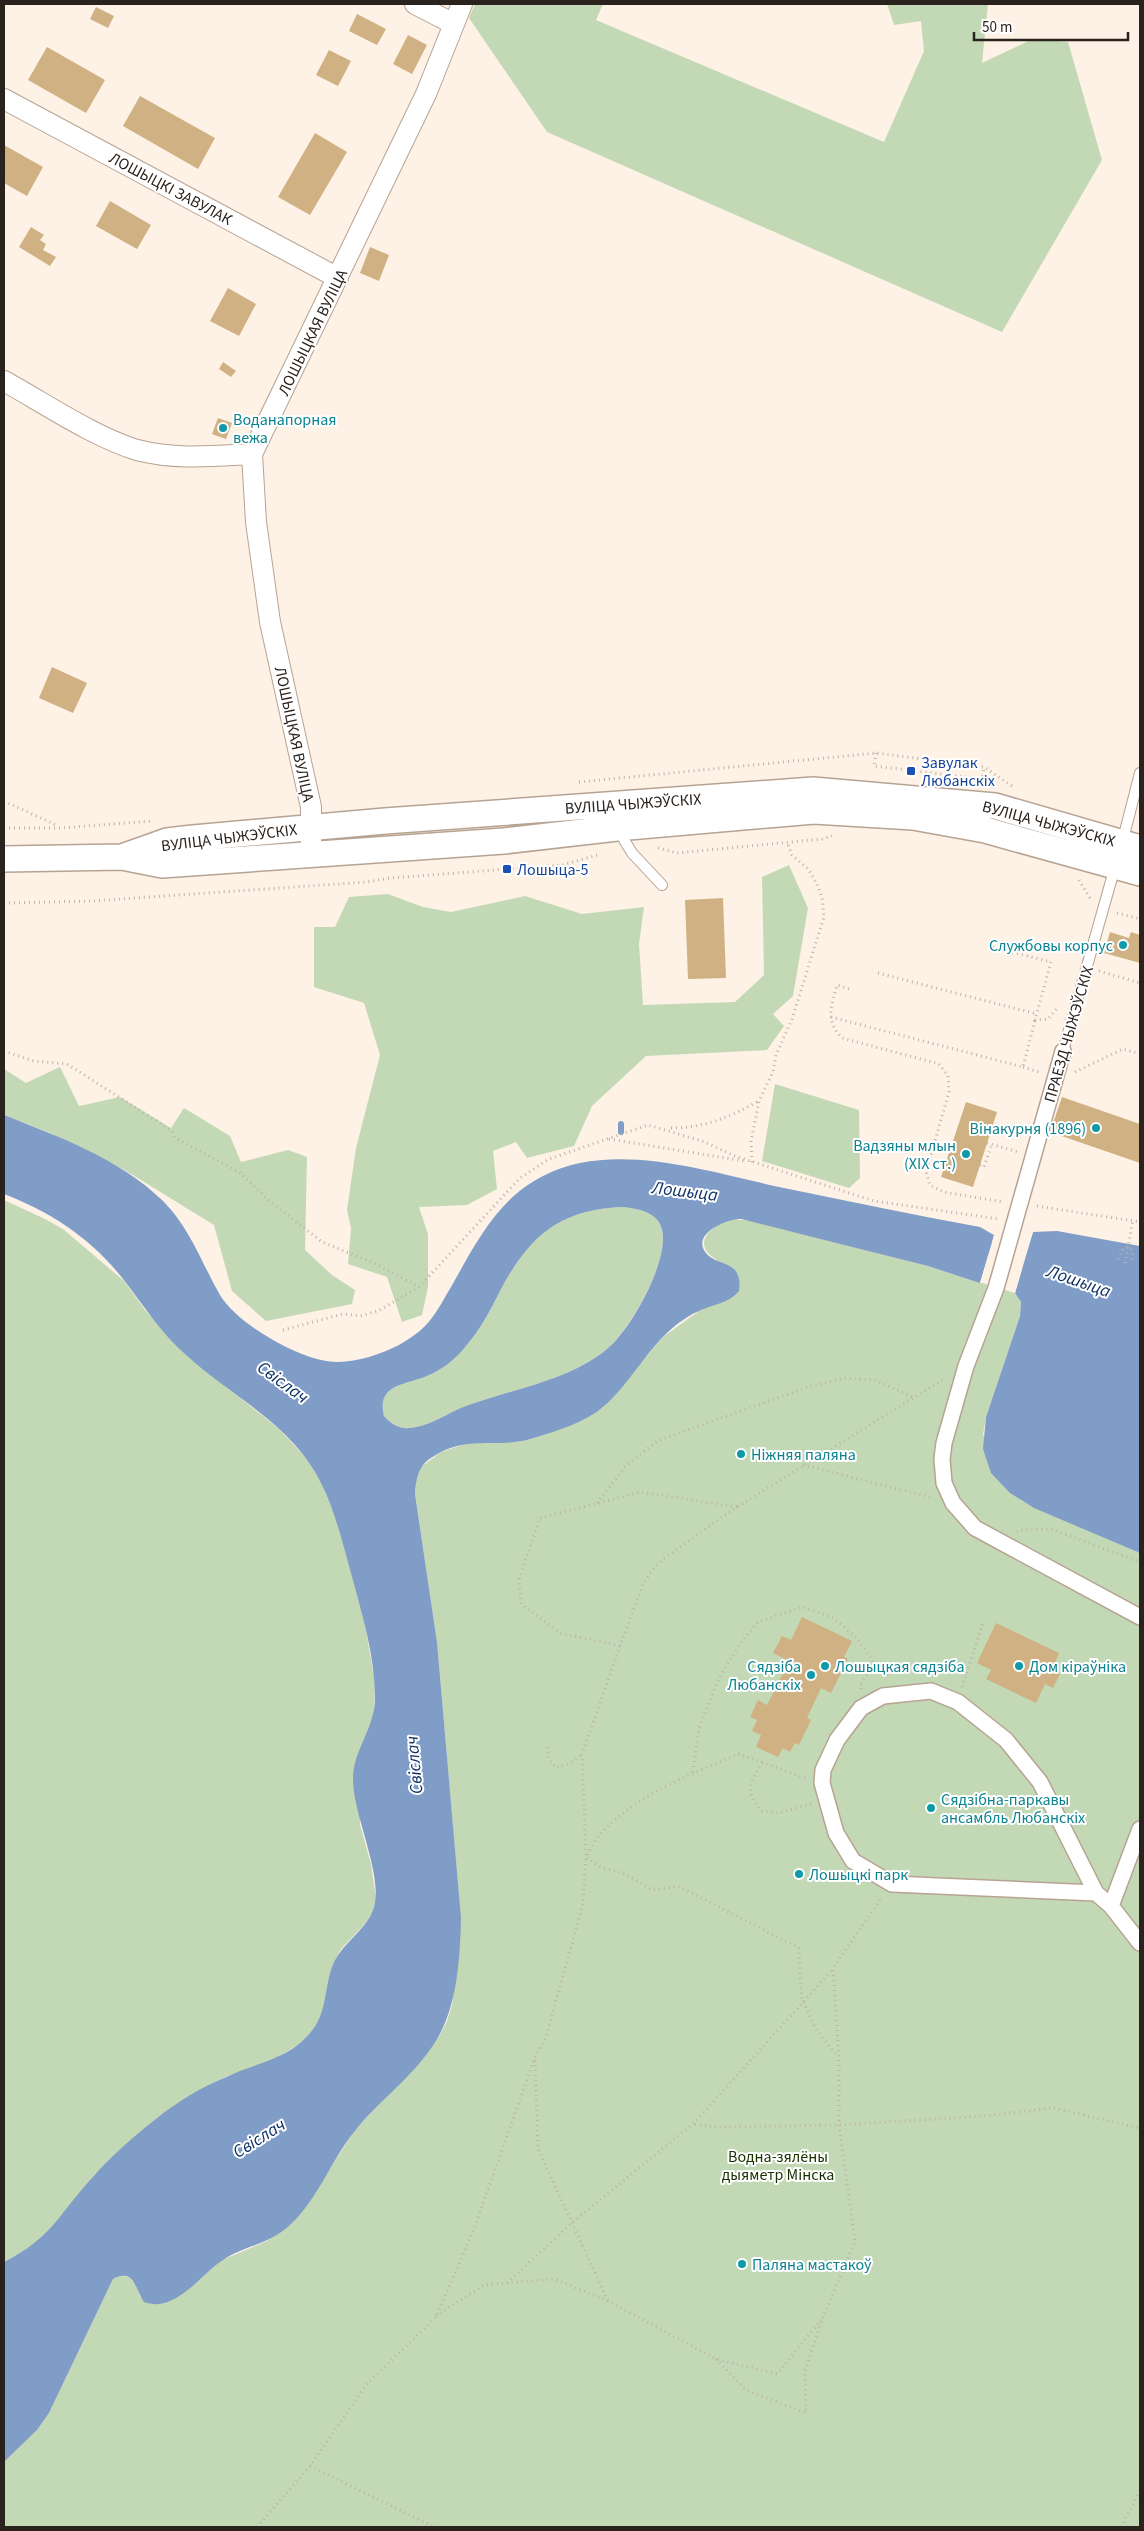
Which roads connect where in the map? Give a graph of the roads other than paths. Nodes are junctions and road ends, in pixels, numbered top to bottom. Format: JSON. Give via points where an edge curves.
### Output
{"nodes":[{"id":1,"x":415,"y":4,"type":"edge"},
{"id":2,"x":462,"y":4,"type":"edge"},
{"id":3,"x":454,"y":24,"type":"junction"},
{"id":4,"x":4,"y":99,"type":"edge"},
{"id":5,"x":338,"y":278,"type":"junction"},
{"id":6,"x":4,"y":381,"type":"edge"},
{"id":7,"x":252,"y":454,"type":"junction"},
{"id":8,"x":1140,"y":773,"type":"edge"},
{"id":9,"x":618,"y":822,"type":"junction"},
{"id":10,"x":311,"y":828,"type":"junction"},
{"id":11,"x":1123,"y":853,"type":"edge"},
{"id":12,"x":311,"y":854,"type":"junction"},
{"id":13,"x":122,"y":857,"type":"junction"},
{"id":14,"x":4,"y":859,"type":"edge"},
{"id":15,"x":1140,"y":873,"type":"edge"},
{"id":16,"x":662,"y":886,"type":"dead end"},
{"id":17,"x":1063,"y":1051,"type":"joint"},
{"id":18,"x":1140,"y":1617,"type":"edge"},
{"id":19,"x":1140,"y":1829,"type":"edge"},
{"id":20,"x":1096,"y":1893,"type":"junction"},
{"id":21,"x":1111,"y":1906,"type":"junction"},
{"id":22,"x":1140,"y":1943,"type":"edge"}],
"edges":[{"from":1,"to":3,"type":"street"},
{"from":2,"to":3,"type":"street","name":"ЛОШЫЦКАЯ ВУЛІЦА"},
{"from":3,"to":5,"type":"street","name":"ЛОШЫЦКАЯ ВУЛІЦА","via":[[426,94]]},
{"from":4,"to":5,"type":"street","name":"ЛОШЫЦКІ ЗАВУЛАК"},
{"from":5,"to":7,"type":"street","name":"ЛОШЫЦКАЯ ВУЛІЦА"},
{"from":6,"to":7,"type":"street","via":[[102,435],[137,450],[171,456]]},
{"from":7,"to":10,"type":"street","name":"ЛОШЫЦКАЯ ВУЛІЦА","via":[[256,522],[270,622],[297,736],[311,807]]},
{"from":8,"to":11,"type":"lane","name":"ПРАЕЗД ЧЫЖЭЎСКІХ"},
{"from":9,"to":10,"type":"street","name":"ВУЛІЦА ЧЫЖЭЎСКІХ"},
{"from":9,"to":11,"type":"street","name":"ВУЛІЦА ЧЫЖЭЎСКІХ","via":[[813,790],[995,806]]},
{"from":9,"to":12,"type":"street","name":"ВУЛІЦА ЧЫЖЭЎСКІХ","via":[[504,841]]},
{"from":9,"to":16,"type":"lane"},
{"from":10,"to":12,"type":"street","name":"ЛОШЫЦКАЯ ВУЛІЦА"},
{"from":10,"to":13,"type":"street","name":"ВУЛІЦА ЧЫЖЭЎСКІХ","via":[[167,841]]},
{"from":11,"to":15,"type":"street","name":"ВУЛІЦА ЧЫЖЭЎСКІХ"},
{"from":11,"to":17,"type":"lane","name":"ПРАЕЗД ЧЫЖЭЎСКІХ"},
{"from":12,"to":13,"type":"street","name":"ВУЛІЦА ЧЫЖЭЎСКІХ","via":[[162,865]]},
{"from":13,"to":14,"type":"street","name":"ВУЛІЦА ЧЫЖЭЎСКІХ"},
{"from":17,"to":18,"type":"street","name":"ПРАЕЗД ЧЫЖЭЎСКІХ","via":[[996,1288],[966,1366],[944,1443],[944,1483],[953,1502],[975,1528]]},
{"from":19,"to":21,"type":"street"},
{"from":20,"to":20,"type":"street","via":[[1040,1782],[1006,1740],[958,1702],[930,1691],[883,1696],[861,1708],[837,1740],[823,1770],[822,1783],[836,1833],[853,1861],[892,1884]]},
{"from":20,"to":21,"type":"street"},
{"from":21,"to":22,"type":"street"}]}
